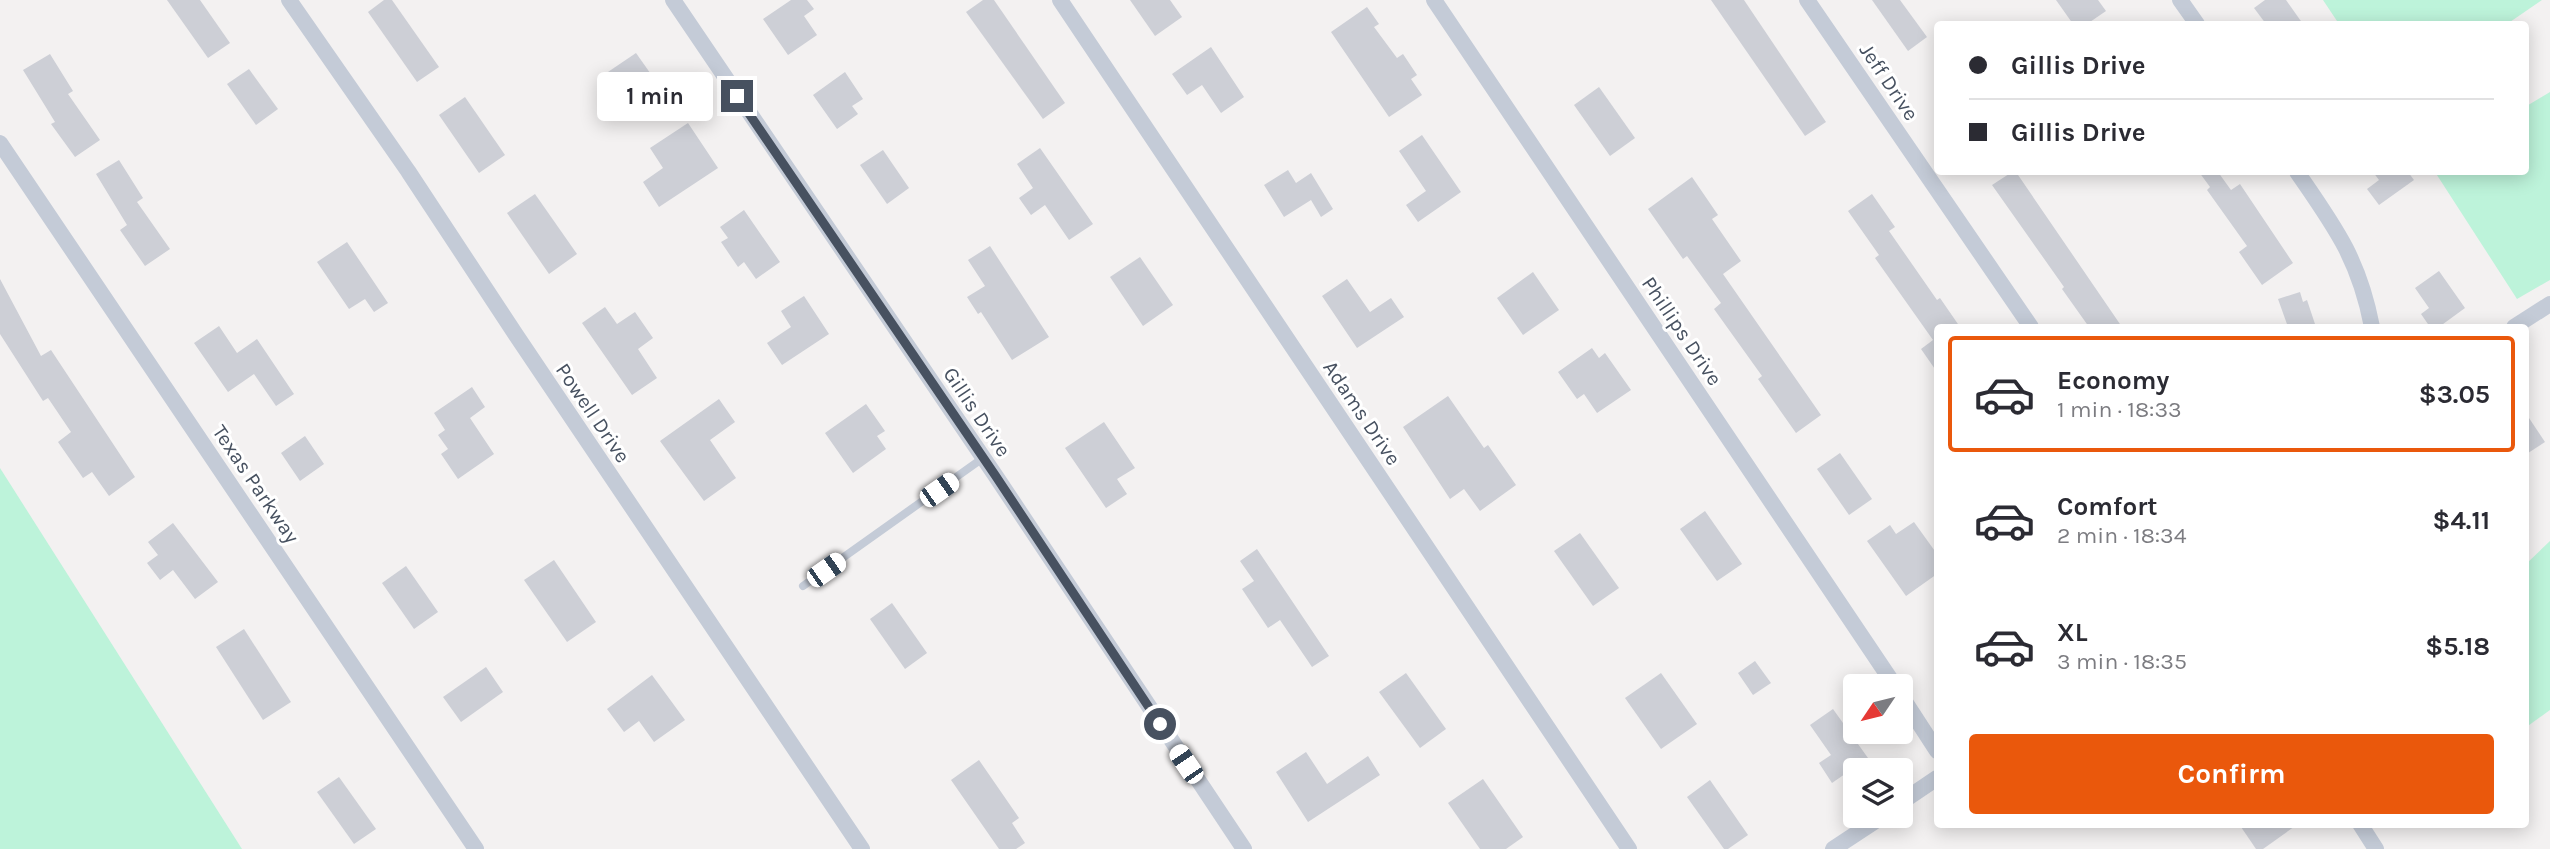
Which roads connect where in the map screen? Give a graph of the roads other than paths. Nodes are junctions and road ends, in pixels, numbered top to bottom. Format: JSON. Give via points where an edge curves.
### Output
{"nodes":[{"id":1,"x":289,"y":0,"type":"edge"},
{"id":2,"x":673,"y":0,"type":"edge"},
{"id":3,"x":1060,"y":0,"type":"edge"},
{"id":4,"x":1434,"y":0,"type":"edge"},
{"id":5,"x":1807,"y":0,"type":"edge"},
{"id":6,"x":2180,"y":0,"type":"edge"},
{"id":7,"x":2195,"y":21,"type":"edge"},
{"id":8,"x":0,"y":143,"type":"edge"},
{"id":9,"x":2299,"y":175,"type":"edge"},
{"id":10,"x":2550,"y":304,"type":"edge"},
{"id":11,"x":2029,"y":324,"type":"edge"},
{"id":12,"x":2370,"y":324,"type":"edge"},
{"id":13,"x":2519,"y":324,"type":"edge"},
{"id":14,"x":984,"y":458,"type":"junction"},
{"id":15,"x":803,"y":586,"type":"dead end"},
{"id":16,"x":1887,"y":674,"type":"edge"},
{"id":17,"x":1913,"y":714,"type":"edge"},
{"id":18,"x":1934,"y":746,"type":"edge"},
{"id":19,"x":1934,"y":780,"type":"edge"},
{"id":20,"x":1913,"y":794,"type":"edge"},
{"id":21,"x":1865,"y":828,"type":"edge"},
{"id":22,"x":2363,"y":828,"type":"edge"},
{"id":23,"x":476,"y":849,"type":"edge"},
{"id":24,"x":862,"y":849,"type":"edge"},
{"id":25,"x":1244,"y":849,"type":"edge"},
{"id":26,"x":1629,"y":849,"type":"edge"},
{"id":27,"x":1833,"y":849,"type":"edge"},
{"id":28,"x":2376,"y":849,"type":"edge"}],
"edges":[{"from":1,"to":24,"type":"street","name":"Powell Drive"},
{"from":2,"to":14,"type":"street","name":"Gillis Drive"},
{"from":3,"to":26,"type":"street","name":"Adams Drive"},
{"from":4,"to":16,"type":"street","name":"Phillips Drive"},
{"from":5,"to":11,"type":"street","name":"Jeff Drive"},
{"from":6,"to":7,"type":"street"},
{"from":8,"to":23,"type":"street","name":"Texas Parkway"},
{"from":9,"to":12,"type":"street","via":[[2346,245]]},
{"from":10,"to":13,"type":"street"},
{"from":14,"to":15,"type":"lane"},
{"from":14,"to":25,"type":"street","name":"Gillis Drive"},
{"from":17,"to":18,"type":"street"},
{"from":19,"to":20,"type":"street"},
{"from":21,"to":27,"type":"street"},
{"from":22,"to":28,"type":"street"}]}
